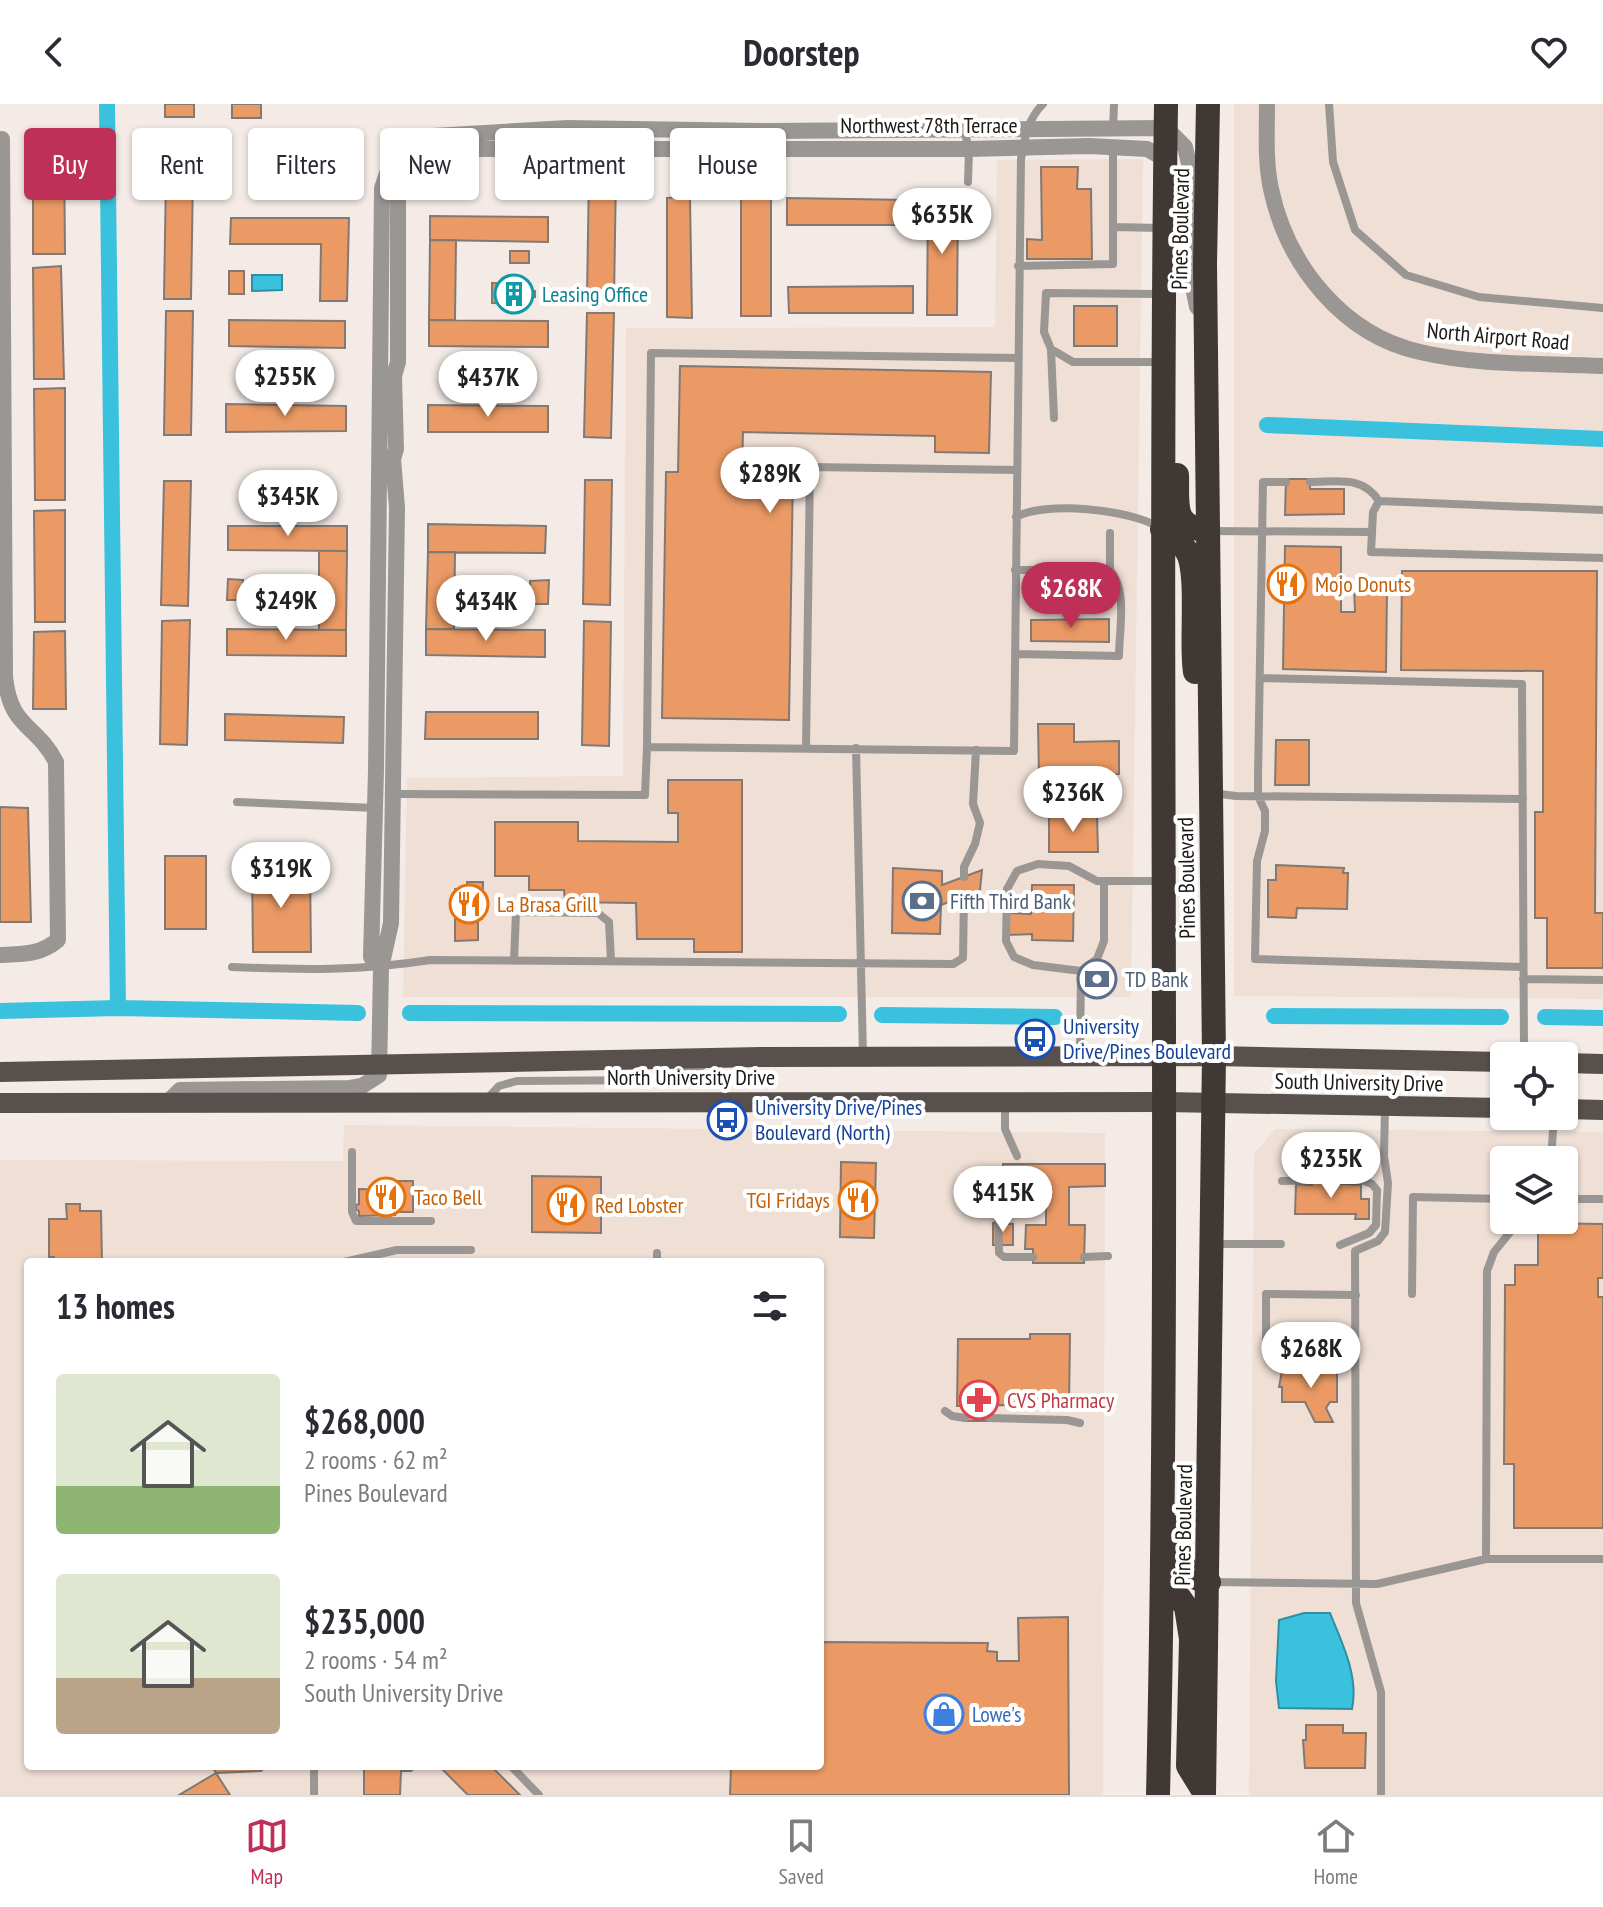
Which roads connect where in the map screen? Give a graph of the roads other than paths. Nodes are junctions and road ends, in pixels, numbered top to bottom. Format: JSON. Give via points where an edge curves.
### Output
{"nodes":[{"id":1,"x":1027,"y":104,"type":"edge"},
{"id":2,"x":1043,"y":104,"type":"edge"},
{"id":3,"x":1114,"y":104,"type":"edge"},
{"id":4,"x":1208,"y":104,"type":"edge"},
{"id":5,"x":1267,"y":104,"type":"edge"},
{"id":6,"x":1329,"y":104,"type":"edge"},
{"id":7,"x":1035,"y":112,"type":"junction"},
{"id":8,"x":1166,"y":116,"type":"edge"},
{"id":9,"x":1113,"y":127,"type":"junction"},
{"id":10,"x":964,"y":130,"type":"junction"},
{"id":11,"x":1024,"y":138,"type":"junction"},
{"id":12,"x":2,"y":139,"type":"edge"},
{"id":13,"x":1113,"y":147,"type":"junction"},
{"id":14,"x":969,"y":149,"type":"junction"},
{"id":15,"x":1165,"y":159,"type":"junction"},
{"id":16,"x":968,"y":182,"type":"dead end"},
{"id":17,"x":2,"y":217,"type":"edge"},
{"id":18,"x":1114,"y":227,"type":"junction"},
{"id":19,"x":1165,"y":228,"type":"junction"},
{"id":20,"x":1018,"y":266,"type":"junction"},
{"id":21,"x":1164,"y":294,"type":"junction"},
{"id":22,"x":1603,"y":308,"type":"edge"},
{"id":23,"x":1051,"y":349,"type":"junction"},
{"id":24,"x":1164,"y":350,"type":"junction"},
{"id":25,"x":1206,"y":351,"type":"junction"},
{"id":26,"x":1017,"y":358,"type":"junction"},
{"id":27,"x":1603,"y":366,"type":"edge"},
{"id":28,"x":2,"y":391,"type":"edge"},
{"id":29,"x":1054,"y":418,"type":"dead end"},
{"id":30,"x":1016,"y":470,"type":"junction"},
{"id":31,"x":1286,"y":482,"type":"dead end"},
{"id":32,"x":1310,"y":482,"type":"dead end"},
{"id":33,"x":1379,"y":501,"type":"junction"},
{"id":34,"x":1603,"y":510,"type":"edge"},
{"id":35,"x":1016,"y":517,"type":"junction"},
{"id":36,"x":1162,"y":529,"type":"junction"},
{"id":37,"x":1261,"y":530,"type":"junction"},
{"id":38,"x":1208,"y":531,"type":"junction"},
{"id":39,"x":1372,"y":532,"type":"junction"},
{"id":40,"x":1110,"y":533,"type":"dead end"},
{"id":41,"x":1603,"y":558,"type":"edge"},
{"id":42,"x":1015,"y":570,"type":"junction"},
{"id":43,"x":1110,"y":570,"type":"junction"},
{"id":44,"x":2,"y":616,"type":"edge"},
{"id":45,"x":1015,"y":654,"type":"junction"},
{"id":46,"x":1260,"y":678,"type":"junction"},
{"id":47,"x":1211,"y":720,"type":"junction"},
{"id":48,"x":647,"y":747,"type":"junction"},
{"id":49,"x":806,"y":748,"type":"junction"},
{"id":50,"x":856,"y":748,"type":"junction"},
{"id":51,"x":976,"y":750,"type":"junction"},
{"id":52,"x":1211,"y":793,"type":"junction"},
{"id":53,"x":392,"y":794,"type":"junction"},
{"id":54,"x":1258,"y":796,"type":"junction"},
{"id":55,"x":1523,"y":799,"type":"junction"},
{"id":56,"x":237,"y":802,"type":"dead end"},
{"id":57,"x":375,"y":808,"type":"junction"},
{"id":58,"x":964,"y":877,"type":"dead end"},
{"id":59,"x":1104,"y":881,"type":"junction"},
{"id":60,"x":1164,"y":881,"type":"junction"},
{"id":61,"x":964,"y":896,"type":"dead end"},
{"id":62,"x":0,"y":955,"type":"edge"},
{"id":63,"x":514,"y":961,"type":"junction"},
{"id":64,"x":611,"y":961,"type":"junction"},
{"id":65,"x":860,"y":963,"type":"junction"},
{"id":66,"x":232,"y":967,"type":"dead end"},
{"id":67,"x":1522,"y":967,"type":"junction"},
{"id":68,"x":381,"y":968,"type":"junction"},
{"id":69,"x":1081,"y":971,"type":"junction"},
{"id":70,"x":1523,"y":979,"type":"junction"},
{"id":71,"x":1603,"y":980,"type":"edge"},
{"id":72,"x":1524,"y":1042,"type":"edge"},
{"id":73,"x":1080,"y":1056,"type":"junction"},
{"id":74,"x":1164,"y":1056,"type":"junction"},
{"id":75,"x":1214,"y":1056,"type":"junction"},
{"id":76,"x":863,"y":1057,"type":"junction"},
{"id":77,"x":726,"y":1059,"type":"junction"},
{"id":78,"x":1490,"y":1062,"type":"edge"},
{"id":79,"x":1578,"y":1063,"type":"edge"},
{"id":80,"x":1603,"y":1064,"type":"edge"},
{"id":81,"x":381,"y":1065,"type":"junction"},
{"id":82,"x":0,"y":1072,"type":"edge"},
{"id":83,"x":484,"y":1101,"type":"junction"},
{"id":84,"x":168,"y":1102,"type":"junction"},
{"id":85,"x":1005,"y":1102,"type":"junction"},
{"id":86,"x":1165,"y":1102,"type":"junction"},
{"id":87,"x":0,"y":1103,"type":"edge"},
{"id":88,"x":1213,"y":1103,"type":"junction"},
{"id":89,"x":1385,"y":1107,"type":"junction"},
{"id":90,"x":1490,"y":1108,"type":"edge"},
{"id":91,"x":1578,"y":1109,"type":"edge"},
{"id":92,"x":1603,"y":1110,"type":"edge"},
{"id":93,"x":352,"y":1152,"type":"dead end"},
{"id":94,"x":1017,"y":1156,"type":"dead end"},
{"id":95,"x":1282,"y":1181,"type":"dead end"},
{"id":96,"x":1490,"y":1199,"type":"edge"},
{"id":97,"x":1578,"y":1199,"type":"edge"},
{"id":98,"x":1603,"y":1199,"type":"edge"},
{"id":99,"x":998,"y":1202,"type":"dead end"},
{"id":100,"x":431,"y":1221,"type":"dead end"},
{"id":101,"x":1509,"y":1234,"type":"edge"},
{"id":102,"x":1212,"y":1244,"type":"junction"},
{"id":103,"x":1281,"y":1244,"type":"dead end"},
{"id":104,"x":1340,"y":1245,"type":"dead end"},
{"id":105,"x":471,"y":1250,"type":"dead end"},
{"id":106,"x":1108,"y":1256,"type":"dead end"},
{"id":107,"x":1033,"y":1257,"type":"dead end"},
{"id":108,"x":1084,"y":1257,"type":"dead end"},
{"id":109,"x":361,"y":1258,"type":"edge"},
{"id":110,"x":1412,"y":1294,"type":"dead end"},
{"id":111,"x":1356,"y":1295,"type":"junction"},
{"id":112,"x":1355,"y":1342,"type":"junction"},
{"id":113,"x":945,"y":1411,"type":"dead end"},
{"id":114,"x":965,"y":1418,"type":"dead end"},
{"id":115,"x":989,"y":1418,"type":"dead end"},
{"id":116,"x":1080,"y":1423,"type":"dead end"},
{"id":117,"x":1164,"y":1509,"type":"junction"},
{"id":118,"x":1486,"y":1559,"type":"junction"},
{"id":119,"x":1603,"y":1559,"type":"edge"},
{"id":120,"x":1209,"y":1582,"type":"junction"},
{"id":121,"x":1356,"y":1585,"type":"junction"},
{"id":122,"x":1163,"y":1592,"type":"junction"},
{"id":123,"x":314,"y":1770,"type":"edge"},
{"id":124,"x":515,"y":1770,"type":"edge"},
{"id":125,"x":1204,"y":1794,"type":"edge"},
{"id":126,"x":314,"y":1795,"type":"edge"},
{"id":127,"x":539,"y":1795,"type":"edge"},
{"id":128,"x":1158,"y":1795,"type":"edge"},
{"id":129,"x":1381,"y":1795,"type":"edge"}],
"edges":[{"from":1,"to":7,"type":"lane"},
{"from":2,"to":7,"type":"lane"},
{"from":3,"to":9,"type":"lane"},
{"from":4,"to":25,"type":"highway","name":"Pines Boulevard"},
{"from":5,"to":27,"type":"street","name":"North Airport Road","via":[[1271,191],[1287,241],[1317,288],[1355,322],[1419,352],[1477,361]]},
{"from":6,"to":22,"type":"lane","via":[[1333,162],[1355,230],[1406,275],[1479,297]]},
{"from":7,"to":11,"type":"lane"},
{"from":8,"to":9,"type":"street","name":"Northwest 78th Terrace"},
{"from":8,"to":15,"type":"highway","name":"Pines Boulevard"},
{"from":8,"to":25,"type":"street","via":[[1188,157],[1188,263]]},
{"from":9,"to":11,"type":"street","name":"Northwest 78th Terrace"},
{"from":9,"to":13,"type":"lane"},
{"from":10,"to":11,"type":"street","name":"Northwest 78th Terrace"},
{"from":10,"to":14,"type":"lane"},
{"from":10,"to":57,"type":"street","name":"Northwest 78th Terrace","via":[[552,129],[434,136],[413,143],[391,162],[382,188]]},
{"from":11,"to":13,"type":"street","name":"Northwest 78th Terrace"},
{"from":11,"to":14,"type":"street","name":"Northwest 78th Terrace"},
{"from":11,"to":20,"type":"lane"},
{"from":12,"to":17,"type":"street"},
{"from":13,"to":15,"type":"street","name":"Northwest 78th Terrace","via":[[1147,149]]},
{"from":13,"to":18,"type":"lane"},
{"from":14,"to":16,"type":"lane"},
{"from":14,"to":53,"type":"street","name":"Northwest 78th Terrace","via":[[445,149],[426,152],[409,166],[398,189]]},
{"from":15,"to":19,"type":"highway","name":"Pines Boulevard"},
{"from":17,"to":28,"type":"street"},
{"from":18,"to":19,"type":"lane"},
{"from":18,"to":20,"type":"lane","via":[[1113,264]]},
{"from":19,"to":21,"type":"highway","name":"Pines Boulevard"},
{"from":20,"to":26,"type":"lane"},
{"from":21,"to":23,"type":"lane","via":[[1046,293],[1044,332]]},
{"from":21,"to":24,"type":"highway","name":"Pines Boulevard"},
{"from":23,"to":24,"type":"lane","via":[[1073,362]]},
{"from":23,"to":29,"type":"lane"},
{"from":24,"to":36,"type":"highway","name":"Pines Boulevard"},
{"from":24,"to":38,"type":"highway","via":[[1175,381],[1180,516],[1188,527]]},
{"from":25,"to":38,"type":"highway","name":"Pines Boulevard"},
{"from":26,"to":30,"type":"lane"},
{"from":26,"to":48,"type":"lane","via":[[651,353]]},
{"from":28,"to":44,"type":"street"},
{"from":30,"to":35,"type":"lane"},
{"from":30,"to":49,"type":"lane","via":[[810,467]]},
{"from":31,"to":37,"type":"lane","via":[[1263,482]]},
{"from":32,"to":33,"type":"lane","via":[[1359,483],[1372,489]]},
{"from":33,"to":34,"type":"lane"},
{"from":33,"to":39,"type":"lane"},
{"from":35,"to":36,"type":"lane","via":[[1029,509],[1102,510]]},
{"from":35,"to":42,"type":"lane"},
{"from":36,"to":47,"type":"highway","via":[[1189,553],[1194,670]]},
{"from":36,"to":60,"type":"highway","name":"Pines Boulevard"},
{"from":37,"to":38,"type":"lane"},
{"from":37,"to":39,"type":"lane"},
{"from":37,"to":46,"type":"lane"},
{"from":38,"to":47,"type":"highway","name":"Pines Boulevard"},
{"from":39,"to":41,"type":"lane","via":[[1371,552]]},
{"from":40,"to":43,"type":"lane"},
{"from":42,"to":43,"type":"lane"},
{"from":42,"to":45,"type":"lane"},
{"from":43,"to":45,"type":"lane","via":[[1118,579],[1119,656]]},
{"from":44,"to":62,"type":"street","via":[[7,695],[18,719],[51,754],[58,776],[58,940],[45,950]]},
{"from":45,"to":51,"type":"lane","via":[[1014,751]]},
{"from":46,"to":54,"type":"lane"},
{"from":46,"to":55,"type":"lane","via":[[1522,684]]},
{"from":47,"to":52,"type":"highway","name":"Pines Boulevard"},
{"from":48,"to":49,"type":"lane"},
{"from":48,"to":53,"type":"lane","via":[[645,795]]},
{"from":49,"to":50,"type":"lane"},
{"from":50,"to":51,"type":"lane"},
{"from":50,"to":65,"type":"lane"},
{"from":51,"to":58,"type":"lane","via":[[973,804],[979,833]]},
{"from":52,"to":54,"type":"lane"},
{"from":52,"to":75,"type":"highway","name":"Pines Boulevard"},
{"from":53,"to":68,"type":"street","via":[[391,923]]},
{"from":54,"to":55,"type":"lane"},
{"from":54,"to":67,"type":"lane","via":[[1265,831],[1257,861],[1255,959]]},
{"from":55,"to":67,"type":"lane"},
{"from":56,"to":57,"type":"lane"},
{"from":57,"to":68,"type":"street","via":[[371,957]]},
{"from":59,"to":60,"type":"lane"},
{"from":59,"to":69,"type":"lane","via":[[1104,941],[1097,959]]},
{"from":59,"to":69,"type":"lane","via":[[1069,866],[1038,864],[1017,871],[1007,889],[1006,941],[1014,957]]},
{"from":60,"to":74,"type":"highway","name":"Pines Boulevard"},
{"from":61,"to":65,"type":"lane","via":[[963,958],[953,964]]},
{"from":63,"to":64,"type":"lane"},
{"from":63,"to":64,"type":"lane","via":[[516,912],[598,913],[609,922]]},
{"from":63,"to":68,"type":"lane","via":[[430,960]]},
{"from":64,"to":65,"type":"lane"},
{"from":65,"to":76,"type":"lane"},
{"from":66,"to":68,"type":"lane"},
{"from":67,"to":70,"type":"lane"},
{"from":68,"to":81,"type":"street"},
{"from":69,"to":73,"type":"lane"},
{"from":70,"to":71,"type":"lane"},
{"from":70,"to":72,"type":"lane"},
{"from":73,"to":74,"type":"main road","name":"North University Drive"},
{"from":73,"to":76,"type":"main road","name":"North University Drive"},
{"from":74,"to":75,"type":"main road","name":"North University Drive"},
{"from":74,"to":86,"type":"highway","name":"Pines Boulevard"},
{"from":75,"to":78,"type":"main road","name":"South University Drive"},
{"from":75,"to":88,"type":"highway","name":"Pines Boulevard"},
{"from":76,"to":77,"type":"main road","name":"North University Drive"},
{"from":77,"to":81,"type":"main road","name":"North University Drive"},
{"from":77,"to":83,"type":"lane","via":[[656,1080],[517,1081],[499,1086]]},
{"from":79,"to":80,"type":"main road"},
{"from":81,"to":82,"type":"main road","name":"North University Drive"},
{"from":81,"to":84,"type":"street","name":"North University Drive","via":[[379,1075],[362,1086],[180,1090]]},
{"from":83,"to":84,"type":"main road","name":"North University Drive"},
{"from":83,"to":85,"type":"main road","name":"North University Drive"},
{"from":84,"to":87,"type":"main road","name":"North University Drive"},
{"from":85,"to":86,"type":"main road","name":"North University Drive"},
{"from":85,"to":94,"type":"lane","via":[[1005,1129]]},
{"from":86,"to":88,"type":"main road","name":"North University Drive"},
{"from":86,"to":117,"type":"highway","name":"Pines Boulevard"},
{"from":88,"to":89,"type":"main road","name":"South University Drive"},
{"from":88,"to":102,"type":"highway","name":"Pines Boulevard"},
{"from":89,"to":90,"type":"main road","name":"South University Drive"},
{"from":89,"to":111,"type":"lane","via":[[1385,1232],[1355,1251]]},
{"from":91,"to":92,"type":"main road"},
{"from":93,"to":100,"type":"lane","via":[[356,1221]]},
{"from":95,"to":104,"type":"lane","via":[[1359,1179],[1372,1184],[1378,1199],[1376,1225]]},
{"from":96,"to":110,"type":"lane","via":[[1413,1197]]},
{"from":97,"to":98,"type":"lane"},
{"from":99,"to":107,"type":"lane","via":[[999,1253]]},
{"from":101,"to":118,"type":"lane","via":[[1487,1271]]},
{"from":102,"to":103,"type":"lane"},
{"from":102,"to":120,"type":"highway","name":"Pines Boulevard"},
{"from":105,"to":109,"type":"lane","via":[[397,1250]]},
{"from":106,"to":108,"type":"lane"},
{"from":111,"to":112,"type":"lane"},
{"from":111,"to":112,"type":"lane","via":[[1266,1294],[1266,1339]]},
{"from":112,"to":121,"type":"lane"},
{"from":113,"to":114,"type":"lane"},
{"from":115,"to":116,"type":"lane"},
{"from":117,"to":120,"type":"highway","via":[[1184,1567],[1191,1576]]},
{"from":117,"to":122,"type":"highway","name":"Pines Boulevard"},
{"from":118,"to":119,"type":"lane"},
{"from":118,"to":121,"type":"lane"},
{"from":120,"to":121,"type":"lane"},
{"from":120,"to":125,"type":"highway","name":"Pines Boulevard"},
{"from":121,"to":129,"type":"lane","via":[[1359,1618],[1381,1692]]},
{"from":122,"to":125,"type":"highway","via":[[1179,1597],[1186,1607],[1191,1639],[1188,1766]]},
{"from":122,"to":128,"type":"highway","name":"Pines Boulevard"},
{"from":123,"to":126,"type":"lane"},
{"from":124,"to":127,"type":"lane"}]}
